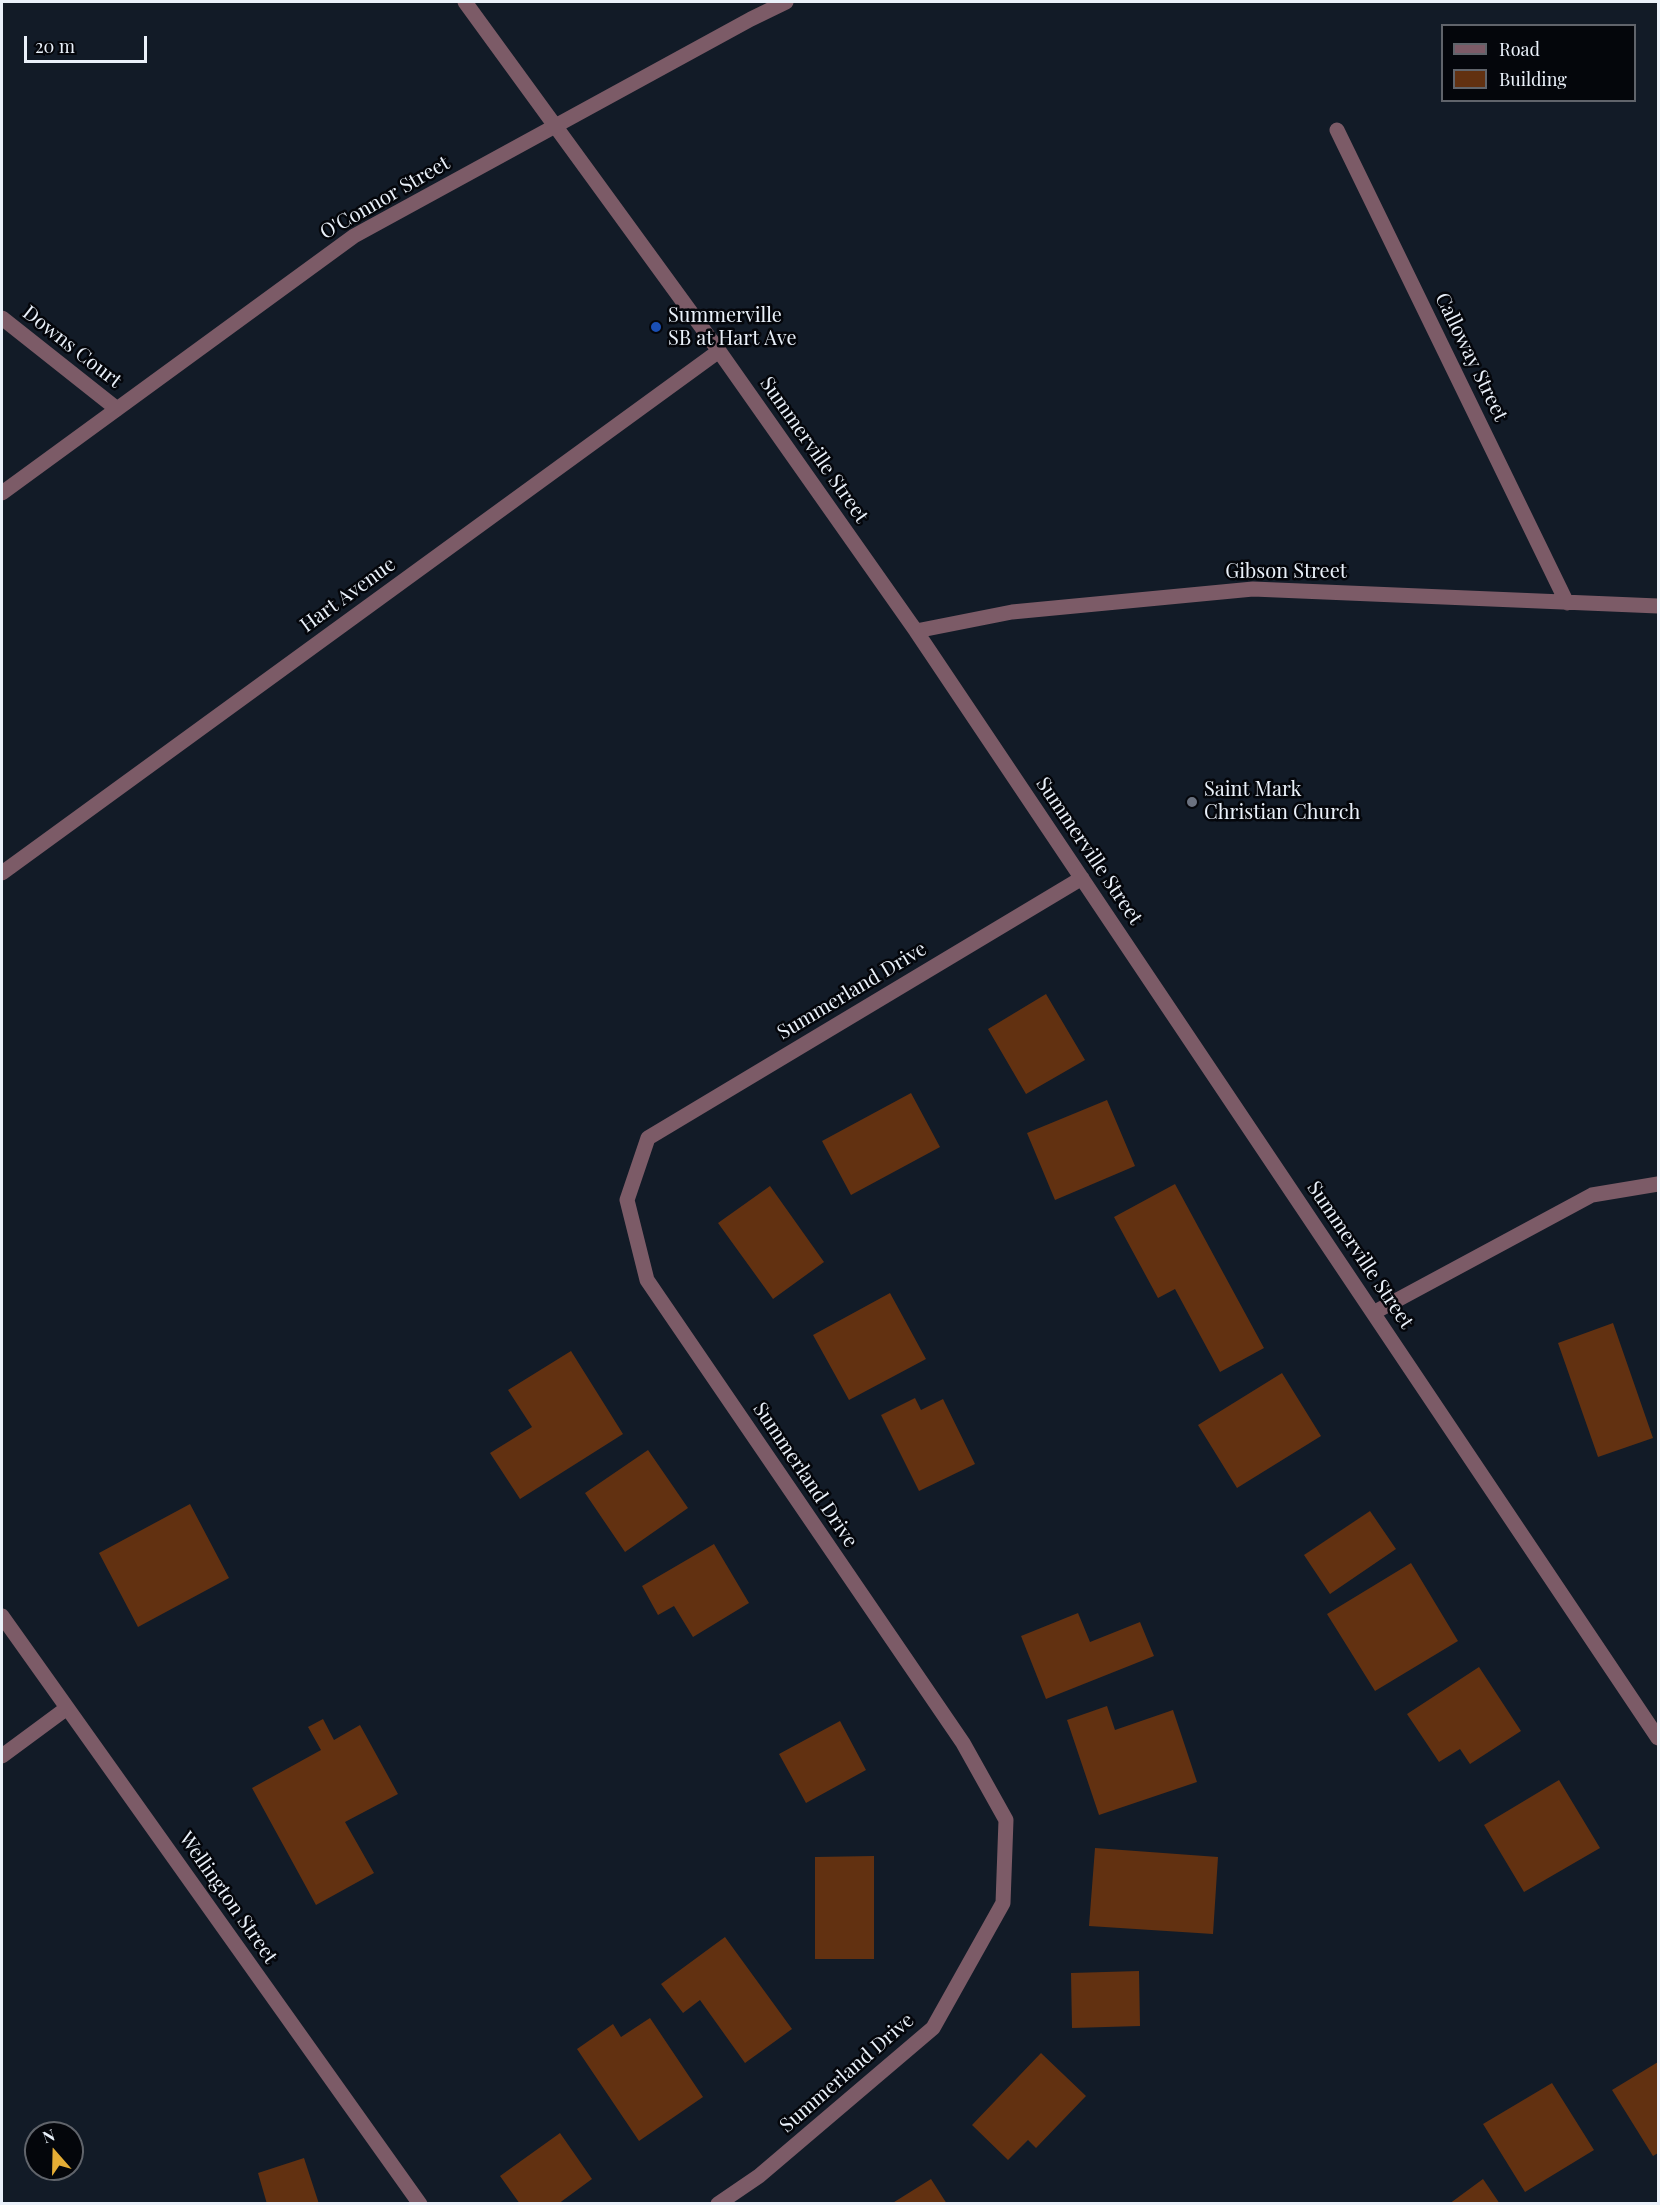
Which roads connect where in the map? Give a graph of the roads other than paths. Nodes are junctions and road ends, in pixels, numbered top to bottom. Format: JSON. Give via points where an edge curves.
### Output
{"nodes":[{"id":1,"x":465,"y":2,"type":"edge"},
{"id":2,"x":786,"y":2,"type":"edge"},
{"id":3,"x":555,"y":126,"type":"junction"},
{"id":4,"x":1337,"y":130,"type":"dead end"},
{"id":5,"x":2,"y":318,"type":"edge"},
{"id":6,"x":719,"y":351,"type":"junction"},
{"id":7,"x":117,"y":409,"type":"junction"},
{"id":8,"x":2,"y":493,"type":"edge"},
{"id":9,"x":1568,"y":603,"type":"junction"},
{"id":10,"x":1659,"y":606,"type":"edge"},
{"id":11,"x":916,"y":631,"type":"junction"},
{"id":12,"x":2,"y":873,"type":"edge"},
{"id":13,"x":1082,"y":878,"type":"junction"},
{"id":14,"x":1659,"y":1184,"type":"edge"},
{"id":15,"x":1373,"y":1313,"type":"junction"},
{"id":16,"x":2,"y":1616,"type":"edge"},
{"id":17,"x":67,"y":1708,"type":"junction"},
{"id":18,"x":1659,"y":1738,"type":"edge"},
{"id":19,"x":2,"y":1756,"type":"edge"},
{"id":20,"x":420,"y":2204,"type":"edge"},
{"id":21,"x":718,"y":2204,"type":"edge"}],
"edges":[{"from":1,"to":3,"type":"street","name":"Summerville Street"},
{"from":2,"to":3,"type":"street","name":"O'Connor Street"},
{"from":3,"to":6,"type":"street","name":"Summerville Street"},
{"from":3,"to":7,"type":"street","name":"O'Connor Street","via":[[354,236]]},
{"from":4,"to":9,"type":"street","name":"Calloway Street"},
{"from":5,"to":7,"type":"street","name":"Downs Court"},
{"from":6,"to":11,"type":"street","name":"Summerville Street"},
{"from":6,"to":12,"type":"street","name":"Hart Avenue"},
{"from":7,"to":8,"type":"street","name":"O'Connor Street"},
{"from":9,"to":10,"type":"street","name":"Gibson Street"},
{"from":9,"to":11,"type":"street","name":"Gibson Street","via":[[1253,590],[1012,612]]},
{"from":11,"to":13,"type":"street","name":"Summerville Street"},
{"from":13,"to":15,"type":"street","name":"Summerville Street"},
{"from":13,"to":21,"type":"street","name":"Summerland Drive","via":[[648,1138],[627,1200],[647,1280],[963,1743],[1006,1820],[1004,1903],[933,2028],[759,2176]]},
{"from":14,"to":15,"type":"street","via":[[1592,1195]]},
{"from":15,"to":18,"type":"street","name":"Summerville Street"},
{"from":16,"to":17,"type":"street","name":"Wellington Street"},
{"from":17,"to":19,"type":"street"},
{"from":17,"to":20,"type":"street","name":"Wellington Street"}]}
